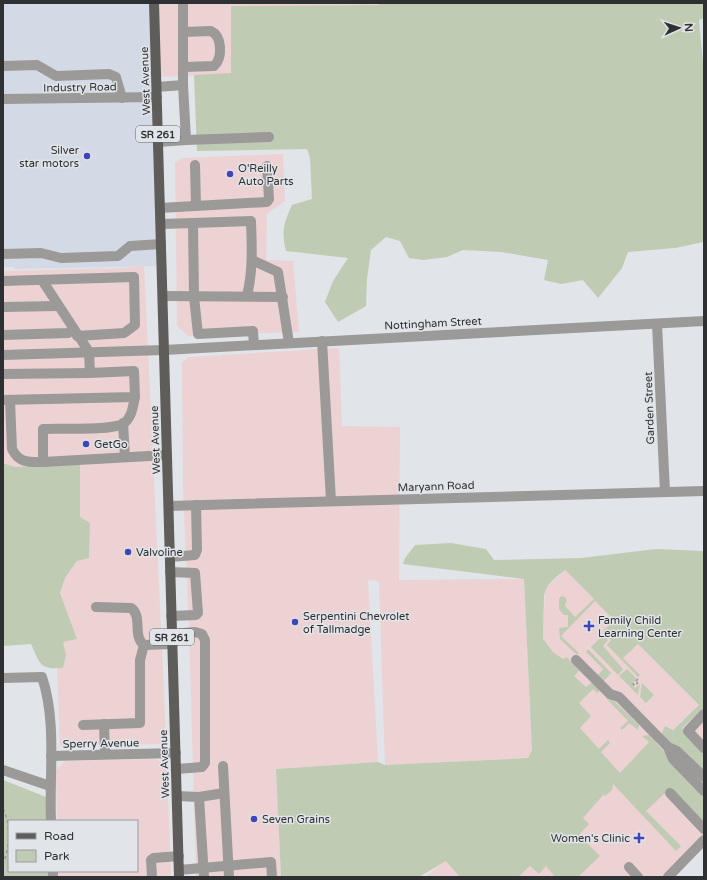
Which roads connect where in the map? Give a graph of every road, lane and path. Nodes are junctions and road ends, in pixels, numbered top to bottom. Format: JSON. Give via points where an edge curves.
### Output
{"nodes":[{"id":1,"x":154,"y":3,"type":"edge"},
{"id":2,"x":183,"y":3,"type":"edge"},
{"id":3,"x":183,"y":32,"type":"junction"},
{"id":4,"x":3,"y":66,"type":"edge"},
{"id":5,"x":184,"y":67,"type":"junction"},
{"id":6,"x":183,"y":85,"type":"junction"},
{"id":7,"x":157,"y":87,"type":"junction"},
{"id":8,"x":122,"y":98,"type":"junction"},
{"id":9,"x":157,"y":98,"type":"junction"},
{"id":10,"x":3,"y":99,"type":"edge"},
{"id":11,"x":269,"y":137,"type":"dead end"},
{"id":12,"x":186,"y":140,"type":"junction"},
{"id":13,"x":158,"y":142,"type":"junction"},
{"id":14,"x":195,"y":165,"type":"dead end"},
{"id":15,"x":267,"y":166,"type":"dead end"},
{"id":16,"x":196,"y":206,"type":"junction"},
{"id":17,"x":160,"y":208,"type":"junction"},
{"id":18,"x":193,"y":223,"type":"junction"},
{"id":19,"x":161,"y":224,"type":"junction"},
{"id":20,"x":161,"y":244,"type":"junction"},
{"id":21,"x":3,"y":254,"type":"edge"},
{"id":22,"x":252,"y":260,"type":"junction"},
{"id":23,"x":42,"y":280,"type":"junction"},
{"id":24,"x":3,"y":281,"type":"edge"},
{"id":25,"x":163,"y":296,"type":"junction"},
{"id":26,"x":247,"y":296,"type":"junction"},
{"id":27,"x":194,"y":297,"type":"junction"},
{"id":28,"x":283,"y":297,"type":"junction"},
{"id":29,"x":58,"y":306,"type":"junction"},
{"id":30,"x":3,"y":307,"type":"edge"},
{"id":31,"x":704,"y":321,"type":"edge"},
{"id":32,"x":657,"y":324,"type":"junction"},
{"id":33,"x":76,"y":333,"type":"junction"},
{"id":34,"x":3,"y":335,"type":"edge"},
{"id":35,"x":322,"y":341,"type":"junction"},
{"id":36,"x":289,"y":343,"type":"junction"},
{"id":37,"x":254,"y":345,"type":"junction"},
{"id":38,"x":164,"y":350,"type":"junction"},
{"id":39,"x":89,"y":352,"type":"junction"},
{"id":40,"x":3,"y":355,"type":"edge"},
{"id":41,"x":90,"y":373,"type":"junction"},
{"id":42,"x":3,"y":374,"type":"edge"},
{"id":43,"x":135,"y":397,"type":"junction"},
{"id":44,"x":6,"y":400,"type":"edge"},
{"id":45,"x":124,"y":424,"type":"junction"},
{"id":46,"x":167,"y":455,"type":"junction"},
{"id":47,"x":124,"y":457,"type":"junction"},
{"id":48,"x":43,"y":462,"type":"junction"},
{"id":49,"x":704,"y":491,"type":"edge"},
{"id":50,"x":665,"y":492,"type":"junction"},
{"id":51,"x":331,"y":501,"type":"junction"},
{"id":52,"x":196,"y":505,"type":"junction"},
{"id":53,"x":169,"y":506,"type":"junction"},
{"id":54,"x":170,"y":557,"type":"junction"},
{"id":55,"x":170,"y":572,"type":"junction"},
{"id":56,"x":96,"y":607,"type":"dead end"},
{"id":57,"x":171,"y":616,"type":"junction"},
{"id":58,"x":172,"y":639,"type":"junction"},
{"id":59,"x":144,"y":645,"type":"junction"},
{"id":60,"x":576,"y":660,"type":"dead end"},
{"id":61,"x":3,"y":678,"type":"edge"},
{"id":62,"x":638,"y":678,"type":"dead end"},
{"id":63,"x":638,"y":682,"type":"dead end"},
{"id":64,"x":704,"y":714,"type":"edge"},
{"id":65,"x":104,"y":724,"type":"junction"},
{"id":66,"x":83,"y":725,"type":"dead end"},
{"id":67,"x":668,"y":747,"type":"junction"},
{"id":68,"x":704,"y":748,"type":"edge"},
{"id":69,"x":176,"y":753,"type":"junction"},
{"id":70,"x":105,"y":754,"type":"junction"},
{"id":71,"x":52,"y":756,"type":"junction"},
{"id":72,"x":222,"y":766,"type":"dead end"},
{"id":73,"x":176,"y":769,"type":"junction"},
{"id":74,"x":3,"y":770,"type":"edge"},
{"id":75,"x":704,"y":777,"type":"edge"},
{"id":76,"x":50,"y":786,"type":"junction"},
{"id":77,"x":704,"y":791,"type":"edge"},
{"id":78,"x":224,"y":793,"type":"junction"},
{"id":79,"x":670,"y":794,"type":"dead end"},
{"id":80,"x":177,"y":796,"type":"junction"},
{"id":81,"x":199,"y":797,"type":"junction"},
{"id":82,"x":3,"y":809,"type":"edge"},
{"id":83,"x":51,"y":820,"type":"edge"},
{"id":84,"x":704,"y":829,"type":"edge"},
{"id":85,"x":704,"y":840,"type":"edge"},
{"id":86,"x":179,"y":856,"type":"junction"},
{"id":87,"x":3,"y":863,"type":"edge"},
{"id":88,"x":228,"y":866,"type":"junction"},
{"id":89,"x":629,"y":867,"type":"dead end"},
{"id":90,"x":204,"y":873,"type":"edge"},
{"id":91,"x":179,"y":874,"type":"edge"},
{"id":92,"x":152,"y":877,"type":"edge"},
{"id":93,"x":229,"y":877,"type":"edge"},
{"id":94,"x":272,"y":877,"type":"edge"},
{"id":95,"x":638,"y":877,"type":"edge"},
{"id":96,"x":668,"y":877,"type":"edge"}],
"edges":[{"from":1,"to":7,"type":"main road","name":"West Avenue","number":"SR 261"},
{"from":2,"to":3,"type":"street"},
{"from":3,"to":5,"type":"street"},
{"from":3,"to":5,"type":"street","via":[[215,33],[220,54],[218,63],[214,66]]},
{"from":4,"to":8,"type":"street","via":[[37,65],[56,76],[109,74],[116,77]]},
{"from":5,"to":6,"type":"street"},
{"from":6,"to":7,"type":"street"},
{"from":6,"to":12,"type":"street"},
{"from":7,"to":9,"type":"main road","name":"West Avenue","number":"SR 261"},
{"from":8,"to":9,"type":"street","name":"Industry Road"},
{"from":8,"to":10,"type":"street","name":"Industry Road"},
{"from":9,"to":13,"type":"main road","name":"West Avenue","number":"SR 261"},
{"from":11,"to":12,"type":"street"},
{"from":12,"to":13,"type":"street"},
{"from":13,"to":17,"type":"main road","name":"West Avenue","number":"SR 261"},
{"from":14,"to":16,"type":"street"},
{"from":15,"to":16,"type":"street","via":[[267,202]]},
{"from":16,"to":17,"type":"street"},
{"from":17,"to":19,"type":"main road","name":"West Avenue","number":"SR 261"},
{"from":18,"to":19,"type":"street"},
{"from":18,"to":22,"type":"street","via":[[251,221]]},
{"from":18,"to":27,"type":"street"},
{"from":19,"to":20,"type":"main road","name":"West Avenue","number":"SR 261"},
{"from":20,"to":21,"type":"street","via":[[130,246],[118,256],[61,258],[41,253]]},
{"from":20,"to":25,"type":"main road","name":"West Avenue","number":"SR 261"},
{"from":22,"to":26,"type":"street"},
{"from":22,"to":28,"type":"street","via":[[278,272]]},
{"from":23,"to":24,"type":"street"},
{"from":23,"to":29,"type":"street"},
{"from":23,"to":33,"type":"street","via":[[134,277],[135,325],[124,333]]},
{"from":25,"to":27,"type":"street"},
{"from":25,"to":38,"type":"main road","name":"West Avenue","number":"SR 261"},
{"from":26,"to":27,"type":"street"},
{"from":26,"to":28,"type":"street"},
{"from":27,"to":37,"type":"street","via":[[198,334],[253,331]]},
{"from":28,"to":36,"type":"street"},
{"from":29,"to":30,"type":"street"},
{"from":29,"to":33,"type":"street"},
{"from":31,"to":32,"type":"street","name":"Nottingham Street"},
{"from":32,"to":35,"type":"street","name":"Nottingham Street"},
{"from":32,"to":50,"type":"street","name":"Garden Street"},
{"from":33,"to":34,"type":"street"},
{"from":33,"to":39,"type":"street"},
{"from":35,"to":36,"type":"street","name":"Nottingham Street"},
{"from":35,"to":51,"type":"street"},
{"from":36,"to":37,"type":"street","name":"Nottingham Street"},
{"from":37,"to":38,"type":"street","name":"Nottingham Street"},
{"from":38,"to":39,"type":"street","name":"Nottingham Street"},
{"from":38,"to":46,"type":"main road","name":"West Avenue","number":"SR 261"},
{"from":39,"to":40,"type":"street","name":"Nottingham Street"},
{"from":39,"to":41,"type":"street"},
{"from":41,"to":42,"type":"street"},
{"from":41,"to":43,"type":"street","via":[[134,371]]},
{"from":43,"to":44,"type":"street"},
{"from":43,"to":45,"type":"street","via":[[132,412]]},
{"from":44,"to":48,"type":"street","via":[[15,455],[24,462]]},
{"from":45,"to":47,"type":"street"},
{"from":45,"to":48,"type":"street","via":[[111,427],[42,429]]},
{"from":46,"to":47,"type":"street"},
{"from":46,"to":53,"type":"main road","name":"West Avenue","number":"SR 261"},
{"from":47,"to":48,"type":"street"},
{"from":49,"to":50,"type":"street","name":"Maryann Road"},
{"from":50,"to":51,"type":"street","name":"Maryann Road"},
{"from":51,"to":52,"type":"street","name":"Maryann Road"},
{"from":52,"to":53,"type":"street","name":"Maryann Road"},
{"from":52,"to":54,"type":"street","via":[[195,555]]},
{"from":53,"to":54,"type":"main road","name":"West Avenue","number":"SR 261"},
{"from":54,"to":55,"type":"main road","name":"West Avenue","number":"SR 261"},
{"from":55,"to":57,"type":"main road","name":"West Avenue","number":"SR 261"},
{"from":55,"to":57,"type":"street","via":[[195,573],[198,613]]},
{"from":56,"to":59,"type":"street","via":[[134,609],[138,637]]},
{"from":57,"to":58,"type":"main road","name":"West Avenue","number":"SR 261"},
{"from":58,"to":59,"type":"street"},
{"from":58,"to":69,"type":"main road","name":"West Avenue","number":"SR 261"},
{"from":58,"to":73,"type":"street","via":[[195,632],[202,634],[205,640],[205,763],[202,767]]},
{"from":59,"to":65,"type":"street","via":[[140,660],[140,723]]},
{"from":60,"to":67,"type":"street"},
{"from":61,"to":71,"type":"street","via":[[42,677],[47,692]]},
{"from":62,"to":63,"type":"path","via":[[633,684],[635,686]]},
{"from":64,"to":68,"type":"street","via":[[688,731]]},
{"from":65,"to":66,"type":"street"},
{"from":65,"to":70,"type":"street"},
{"from":67,"to":75,"type":"street","via":[[677,751]]},
{"from":67,"to":77,"type":"street","via":[[673,759]]},
{"from":69,"to":70,"type":"street","name":"Sperry Avenue"},
{"from":69,"to":73,"type":"main road","name":"West Avenue","number":"SR 261"},
{"from":70,"to":71,"type":"street","name":"Sperry Avenue"},
{"from":71,"to":76,"type":"street"},
{"from":72,"to":78,"type":"street"},
{"from":73,"to":80,"type":"main road","name":"West Avenue","number":"SR 261"},
{"from":74,"to":76,"type":"street"},
{"from":76,"to":83,"type":"street"},
{"from":78,"to":81,"type":"street"},
{"from":78,"to":88,"type":"street"},
{"from":79,"to":84,"type":"street"},
{"from":80,"to":81,"type":"street"},
{"from":80,"to":86,"type":"main road","name":"West Avenue","number":"SR 261"},
{"from":81,"to":90,"type":"street"},
{"from":82,"to":87,"type":"path","via":[[8,831]]},
{"from":85,"to":96,"type":"street"},
{"from":86,"to":91,"type":"main road","name":"West Avenue","number":"SR 261"},
{"from":86,"to":92,"type":"street","via":[[151,860]]},
{"from":88,"to":90,"type":"street"},
{"from":88,"to":93,"type":"street"},
{"from":88,"to":94,"type":"street","via":[[271,862]]},
{"from":89,"to":95,"type":"street"},
{"from":90,"to":91,"type":"street"}]}
